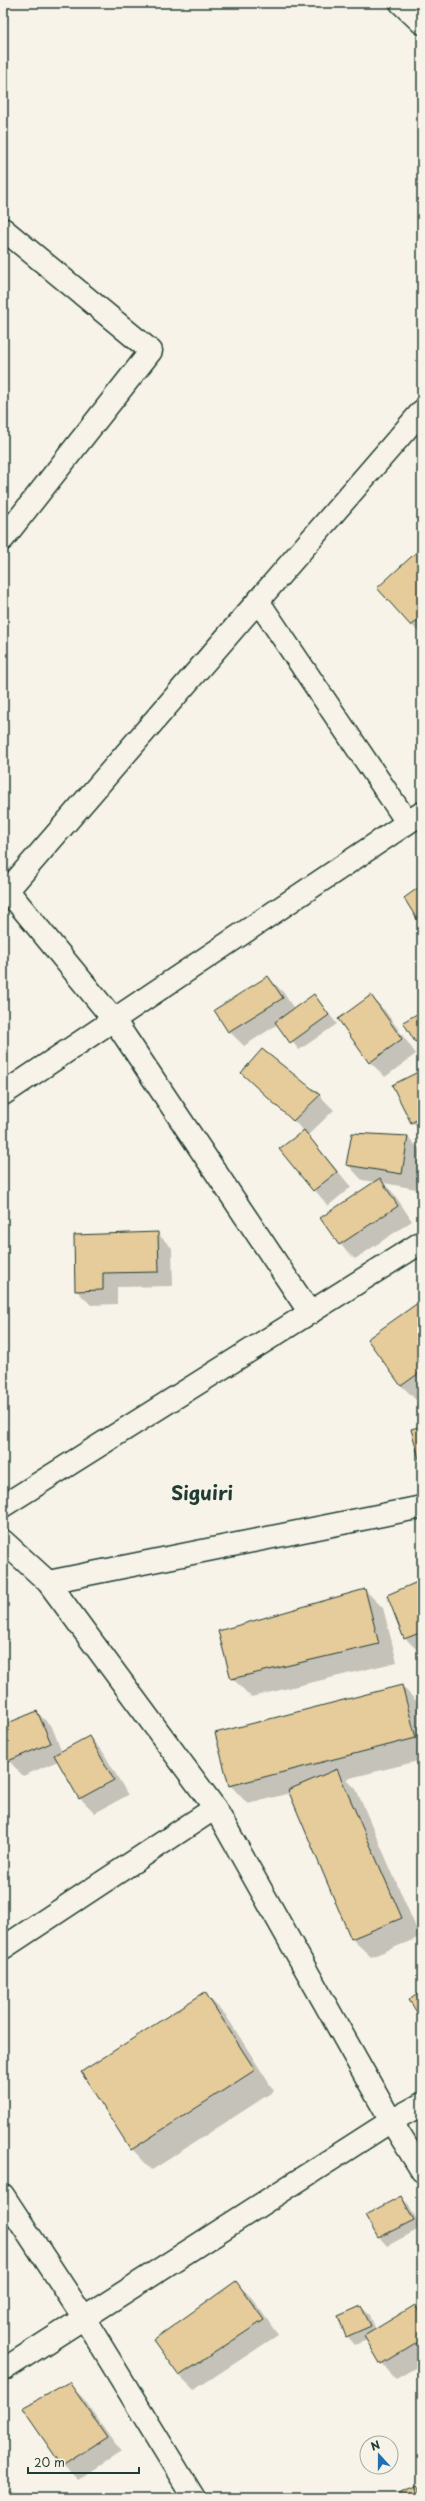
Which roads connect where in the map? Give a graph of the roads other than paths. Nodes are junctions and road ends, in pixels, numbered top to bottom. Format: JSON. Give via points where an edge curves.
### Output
{"nodes":[{"id":1,"x":401,"y":3,"type":"edge"},
{"id":2,"x":422,"y":23,"type":"edge"},
{"id":3,"x":3,"y":229,"type":"edge"},
{"id":4,"x":422,"y":411,"type":"edge"},
{"id":5,"x":3,"y":539,"type":"edge"},
{"id":6,"x":258,"y":601,"type":"junction"},
{"id":7,"x":414,"y":818,"type":"edge"},
{"id":8,"x":5,"y":888,"type":"edge"},
{"id":9,"x":114,"y":1020,"type":"junction"},
{"id":10,"x":3,"y":1094,"type":"edge"},
{"id":11,"x":422,"y":1242,"type":"edge"},
{"id":12,"x":310,"y":1313,"type":"junction"},
{"id":13,"x":3,"y":1506,"type":"edge"},
{"id":14,"x":422,"y":1507,"type":"edge"},
{"id":15,"x":3,"y":1541,"type":"edge"},
{"id":16,"x":48,"y":1582,"type":"junction"},
{"id":17,"x":215,"y":1808,"type":"junction"},
{"id":18,"x":3,"y":1948,"type":"edge"},
{"id":19,"x":422,"y":2104,"type":"edge"},
{"id":20,"x":391,"y":2121,"type":"junction"},
{"id":21,"x":422,"y":2171,"type":"edge"},
{"id":22,"x":3,"y":2194,"type":"edge"},
{"id":23,"x":84,"y":2318,"type":"junction"},
{"id":24,"x":3,"y":2370,"type":"edge"},
{"id":25,"x":194,"y":2498,"type":"edge"}],
"edges":[{"from":1,"to":2,"type":"street"},
{"from":3,"to":5,"type":"street","via":[[151,351]]},
{"from":4,"to":6,"type":"street"},
{"from":6,"to":7,"type":"street"},
{"from":6,"to":8,"type":"street"},
{"from":7,"to":9,"type":"street"},
{"from":8,"to":9,"type":"street"},
{"from":9,"to":10,"type":"street"},
{"from":9,"to":12,"type":"street"},
{"from":11,"to":12,"type":"street"},
{"from":12,"to":13,"type":"street"},
{"from":14,"to":16,"type":"street"},
{"from":15,"to":16,"type":"street"},
{"from":16,"to":17,"type":"street"},
{"from":17,"to":18,"type":"street"},
{"from":17,"to":20,"type":"street"},
{"from":19,"to":20,"type":"street"},
{"from":20,"to":21,"type":"street"},
{"from":20,"to":23,"type":"street"},
{"from":22,"to":23,"type":"street"},
{"from":23,"to":24,"type":"street"},
{"from":23,"to":25,"type":"street"}]}
